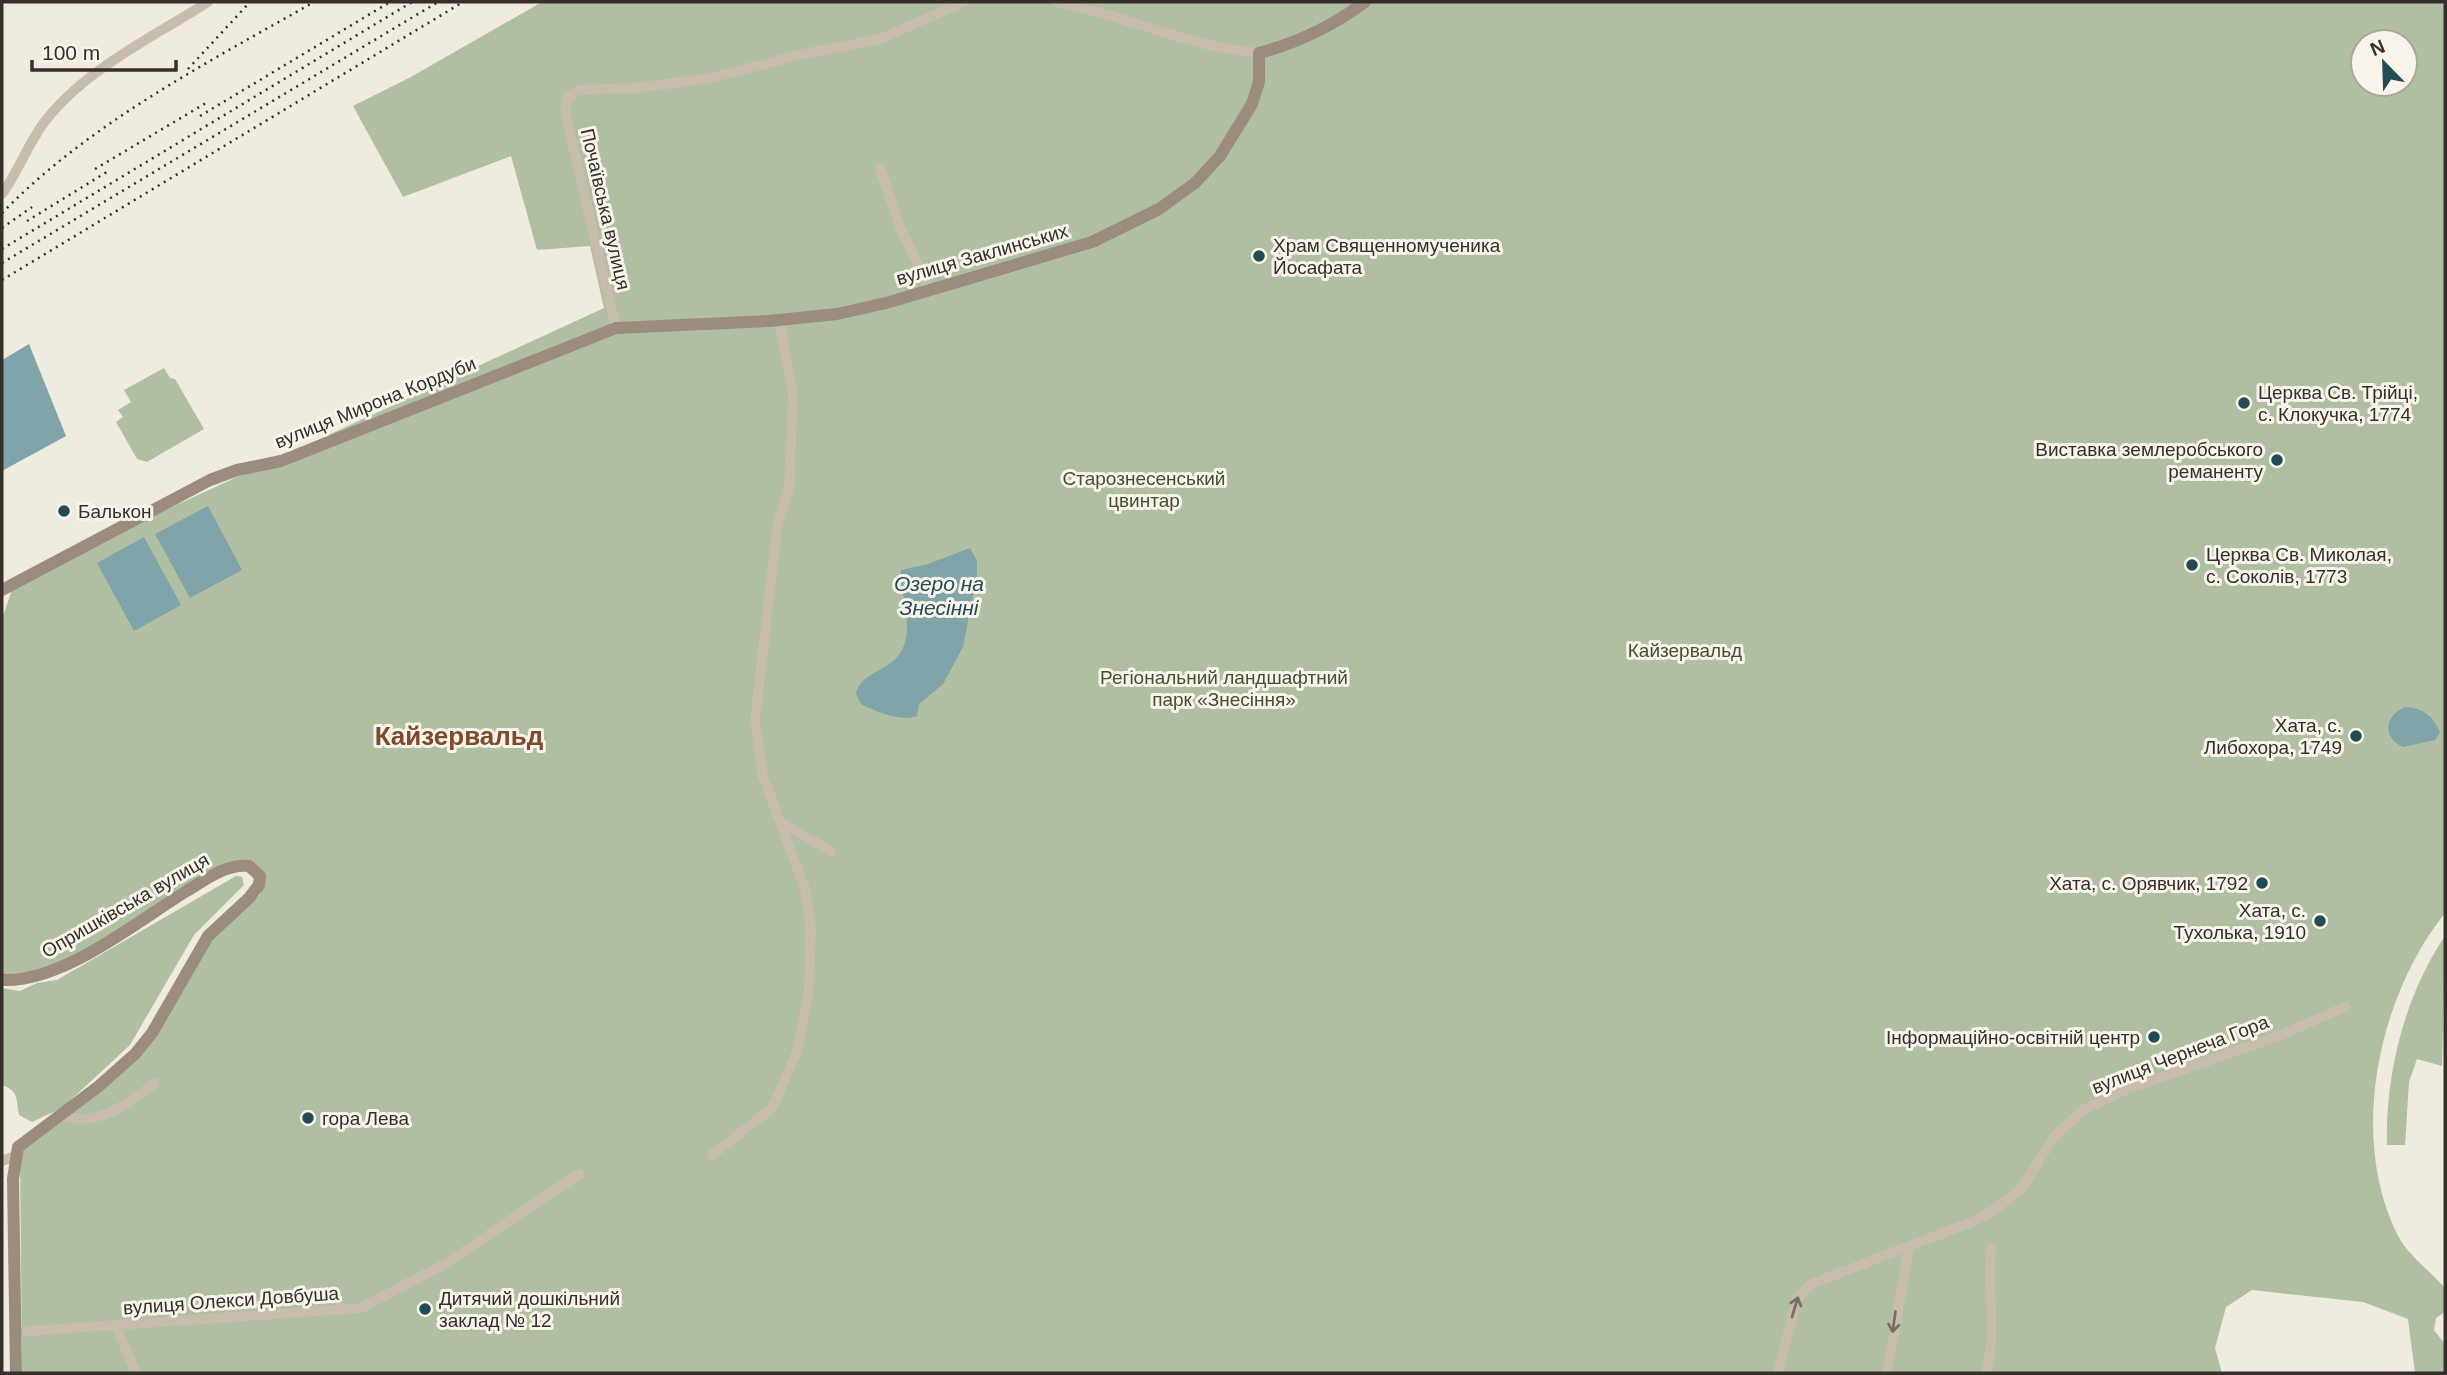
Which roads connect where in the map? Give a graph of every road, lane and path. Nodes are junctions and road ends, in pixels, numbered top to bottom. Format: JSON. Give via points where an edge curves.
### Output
{"nodes":[{"id":1,"x":208,"y":2,"type":"edge"},
{"id":2,"x":964,"y":2,"type":"edge"},
{"id":3,"x":1056,"y":2,"type":"edge"},
{"id":4,"x":1364,"y":2,"type":"edge"},
{"id":5,"x":1259,"y":52,"type":"junction"},
{"id":6,"x":880,"y":169,"type":"dead end"},
{"id":7,"x":2,"y":194,"type":"edge"},
{"id":8,"x":930,"y":290,"type":"junction"},
{"id":9,"x":779,"y":320,"type":"junction"},
{"id":10,"x":616,"y":328,"type":"junction"},
{"id":11,"x":2,"y":590,"type":"edge"},
{"id":12,"x":781,"y":823,"type":"junction"},
{"id":13,"x":831,"y":851,"type":"dead end"},
{"id":14,"x":2,"y":981,"type":"edge"},
{"id":15,"x":2344,"y":1007,"type":"dead end"},
{"id":16,"x":155,"y":1083,"type":"dead end"},
{"id":17,"x":61,"y":1115,"type":"junction"},
{"id":18,"x":712,"y":1155,"type":"dead end"},
{"id":19,"x":15,"y":1156,"type":"junction"},
{"id":20,"x":2,"y":1161,"type":"edge"},
{"id":21,"x":579,"y":1174,"type":"dead end"},
{"id":22,"x":1909,"y":1247,"type":"junction"},
{"id":23,"x":1990,"y":1249,"type":"dead end"},
{"id":24,"x":116,"y":1326,"type":"junction"},
{"id":25,"x":16,"y":1332,"type":"junction"},
{"id":26,"x":16,"y":1373,"type":"edge"},
{"id":27,"x":136,"y":1373,"type":"edge"},
{"id":28,"x":1778,"y":1373,"type":"edge"},
{"id":29,"x":1887,"y":1373,"type":"edge"},
{"id":30,"x":1986,"y":1373,"type":"edge"}],
"edges":[{"from":1,"to":7,"type":"street","via":[[89,78],[43,124]]},
{"from":2,"to":10,"type":"street","name":"Почаївська вулиця","via":[[880,39],[710,78],[579,90],[567,97],[565,112]]},
{"from":3,"to":5,"type":"street","via":[[1212,47]]},
{"from":4,"to":5,"type":"street","via":[[1281,47]]},
{"from":5,"to":8,"type":"street","name":"вулиця Заклинських","via":[[1259,82],[1241,123],[1220,156],[1174,199],[1092,243]]},
{"from":6,"to":8,"type":"street","via":[[901,229]]},
{"from":8,"to":9,"type":"street","name":"вулиця Заклинських","via":[[837,314]]},
{"from":9,"to":10,"type":"street","name":"вулиця Заклинських"},
{"from":9,"to":12,"type":"street","via":[[793,395],[789,487],[777,528],[755,721],[763,776]]},
{"from":10,"to":11,"type":"street","name":"вулиця Мирона Кордуби","via":[[281,461],[210,480]]},
{"from":12,"to":13,"type":"street"},
{"from":12,"to":18,"type":"street","via":[[805,889],[811,927],[809,990],[797,1052],[772,1108]]},
{"from":14,"to":17,"type":"street","name":"Опришківська вулиця","via":[[32,978],[81,957],[234,866],[249,866],[260,876],[249,898],[208,936],[152,1033],[117,1070]]},
{"from":15,"to":22,"type":"street","name":"вулиця Чернеча Гора","via":[[2284,1034],[2096,1103],[2068,1121],[2021,1189],[1994,1210]]},
{"from":16,"to":17,"type":"street","via":[[109,1113],[75,1119]]},
{"from":17,"to":19,"type":"street","name":"Опришківська вулиця","via":[[23,1141]]},
{"from":19,"to":20,"type":"street"},
{"from":19,"to":25,"type":"street"},
{"from":21,"to":24,"type":"street","name":"вулиця Олекси Довбуша","via":[[450,1261],[362,1308]]},
{"from":28,"to":22,"type":"street","name":"вулиця Чернеча Гора","one_way":true,"via":[[1800,1294],[1811,1284]]},
{"from":22,"to":29,"type":"street","one_way":true},
{"from":23,"to":30,"type":"street"},
{"from":24,"to":25,"type":"street","name":"вулиця Олекси Довбуша"},
{"from":24,"to":27,"type":"street"},
{"from":25,"to":26,"type":"street"}]}
